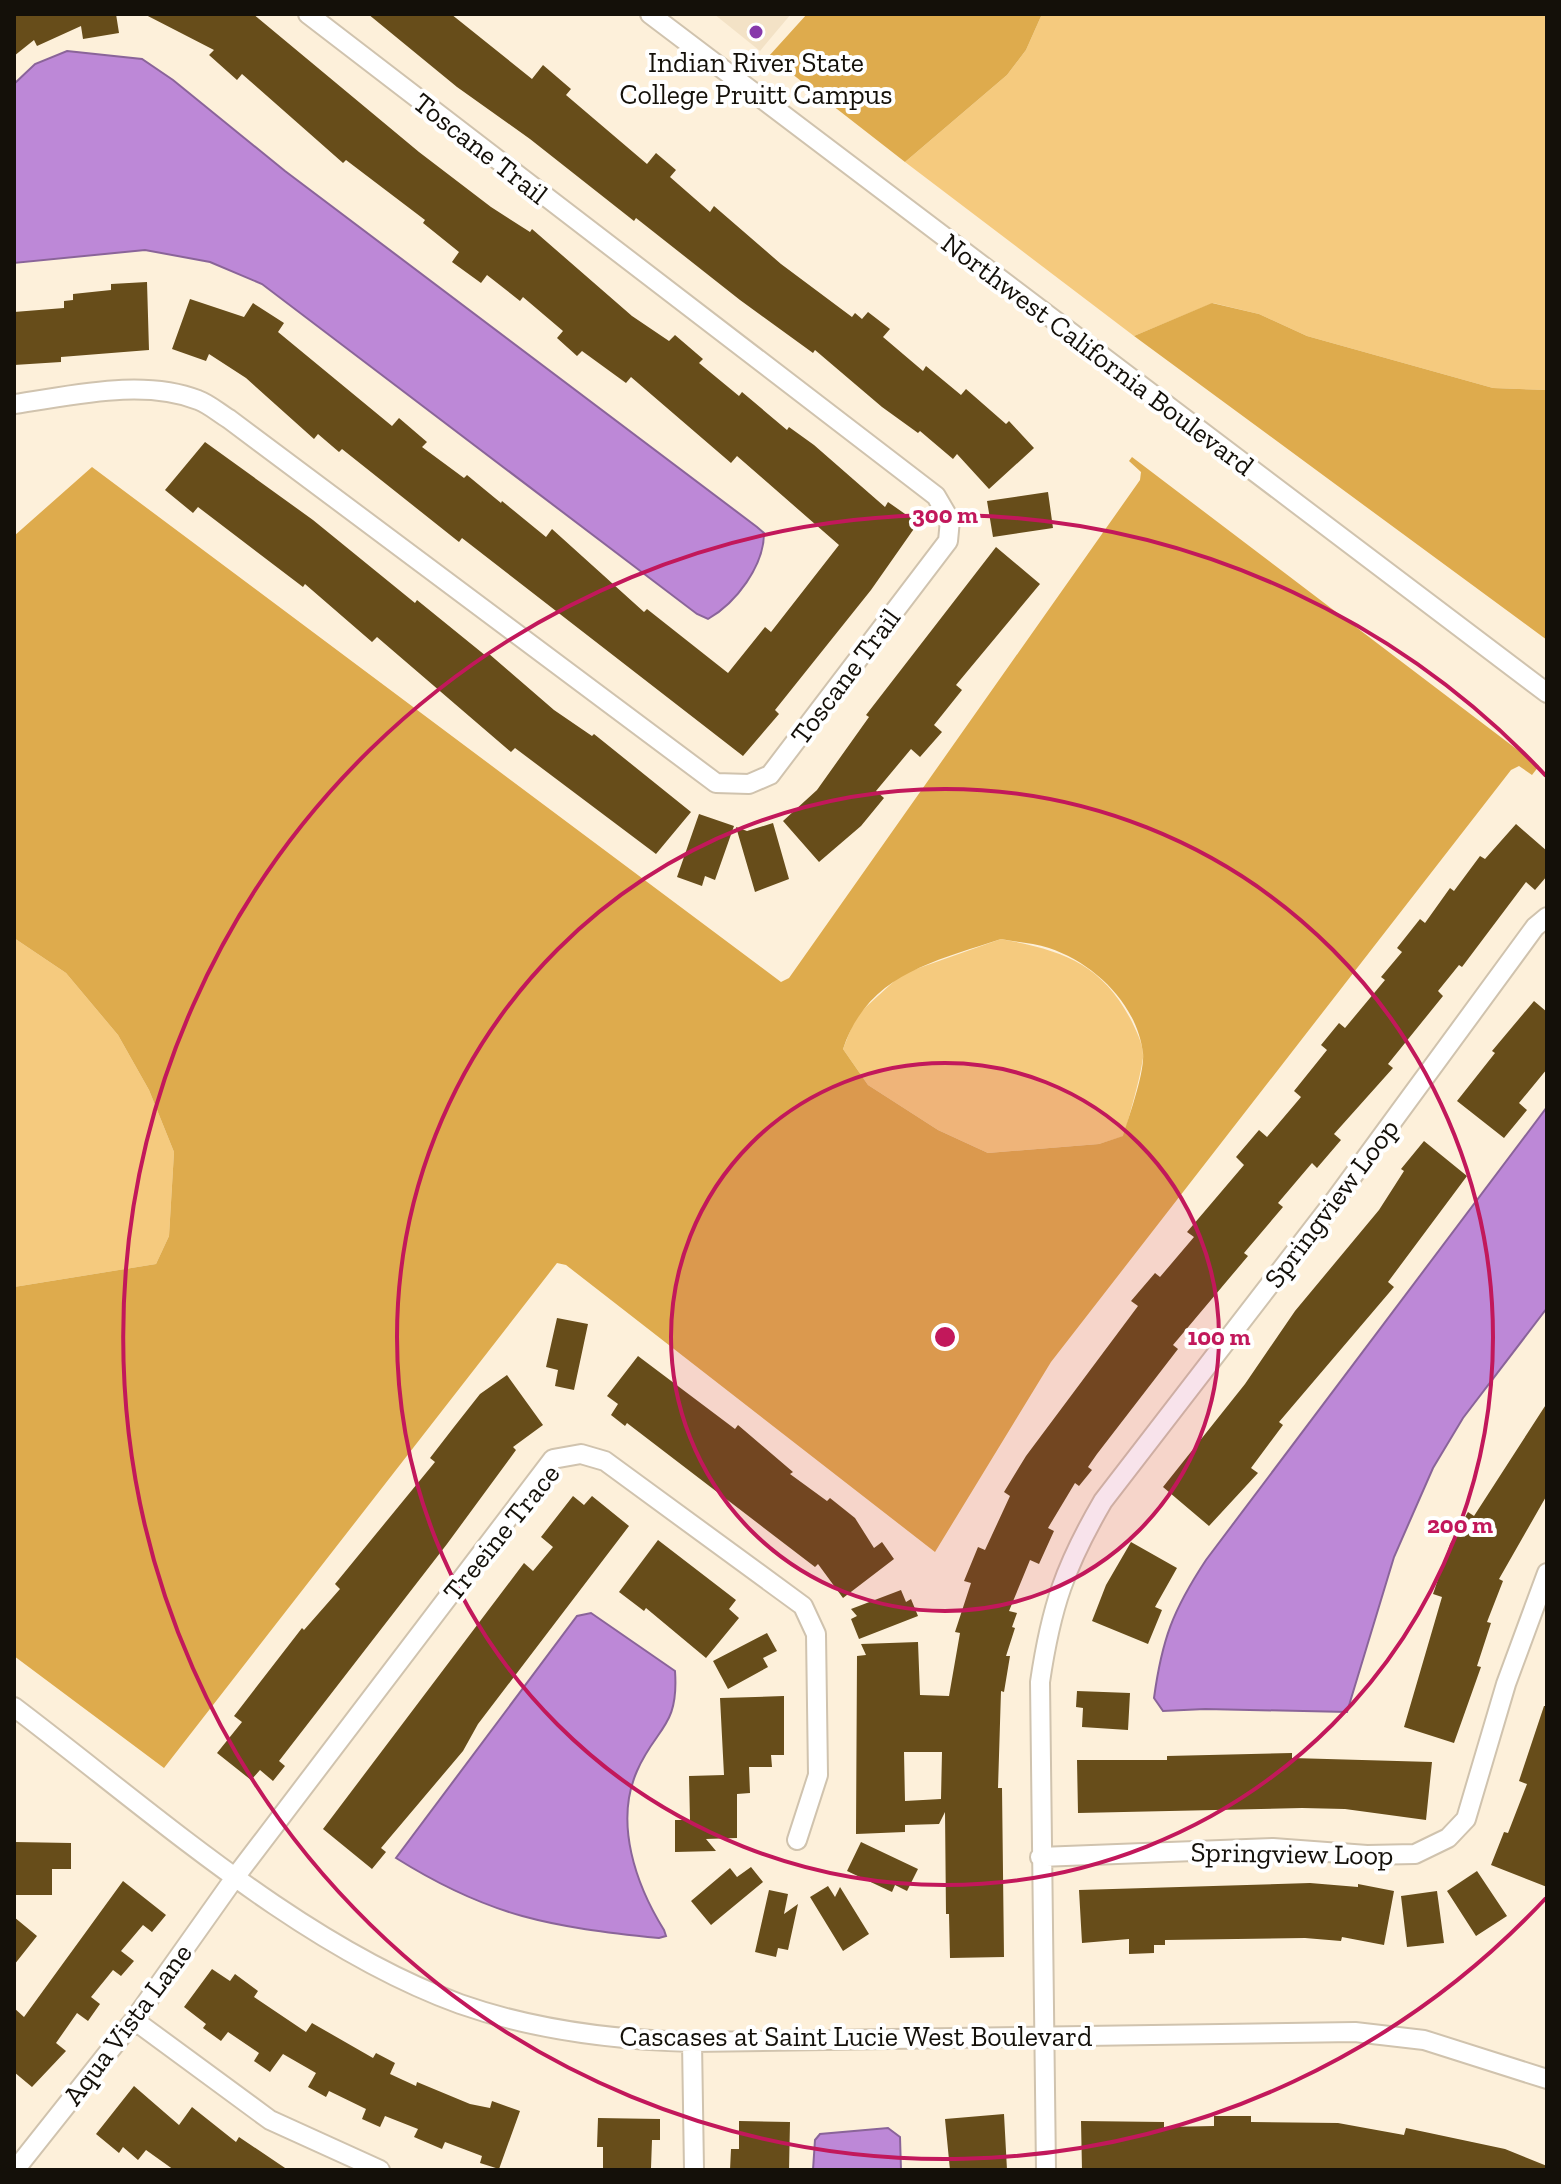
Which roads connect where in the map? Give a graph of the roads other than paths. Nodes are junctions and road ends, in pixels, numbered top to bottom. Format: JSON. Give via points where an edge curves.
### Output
{"nodes":[{"id":1,"x":308,"y":14,"type":"edge"},
{"id":2,"x":650,"y":14,"type":"edge"},
{"id":3,"x":14,"y":404,"type":"edge"},
{"id":4,"x":1547,"y":693,"type":"edge"},
{"id":5,"x":1547,"y":917,"type":"edge"},
{"id":6,"x":1547,"y":1573,"type":"edge"},
{"id":7,"x":14,"y":1707,"type":"edge"},
{"id":8,"x":797,"y":1840,"type":"dead end"},
{"id":9,"x":1040,"y":1857,"type":"junction"},
{"id":10,"x":236,"y":1876,"type":"junction"},
{"id":11,"x":134,"y":2020,"type":"junction"},
{"id":12,"x":1043,"y":2037,"type":"junction"},
{"id":13,"x":692,"y":2042,"type":"junction"},
{"id":14,"x":1547,"y":2079,"type":"edge"},
{"id":15,"x":15,"y":2170,"type":"edge"},
{"id":16,"x":380,"y":2170,"type":"edge"},
{"id":17,"x":694,"y":2170,"type":"edge"},
{"id":18,"x":1046,"y":2170,"type":"edge"}],
"edges":[{"from":1,"to":3,"type":"street","name":"Toscane Trail","via":[[936,496],[950,520],[948,541],[770,775],[749,784],[716,783],[199,400],[132,390]]},
{"from":2,"to":4,"type":"street","name":"Northwest California Boulevard"},
{"from":5,"to":9,"type":"street","name":"Springview Loop","via":[[1103,1501],[1072,1555],[1049,1624],[1040,1682]]},
{"from":6,"to":9,"type":"street","name":"Springview Loop","via":[[1506,1684],[1466,1819],[1448,1838],[1415,1854],[1273,1848]]},
{"from":7,"to":10,"type":"street","name":"Cascases at Saint Lucie West Boulevard"},
{"from":8,"to":10,"type":"street","name":"Treeine Trace","via":[[818,1775],[816,1634],[803,1606],[605,1461],[581,1454],[553,1459]]},
{"from":9,"to":12,"type":"street","name":"Springview Loop"},
{"from":10,"to":11,"type":"street","name":"Aqua Vista Lane"},
{"from":10,"to":13,"type":"street","name":"Cascases at Saint Lucie West Boulevard","via":[[380,1969],[461,2004],[541,2026],[631,2040]]},
{"from":11,"to":15,"type":"street","name":"Aqua Vista Lane"},
{"from":11,"to":16,"type":"street","via":[[270,2120]]},
{"from":12,"to":13,"type":"street","name":"Cascases at Saint Lucie West Boulevard"},
{"from":12,"to":14,"type":"street","name":"Cascases at Saint Lucie West Boulevard","via":[[1355,2032],[1424,2040]]},
{"from":12,"to":18,"type":"street","name":"Springview Loop"},
{"from":13,"to":17,"type":"street"}]}
